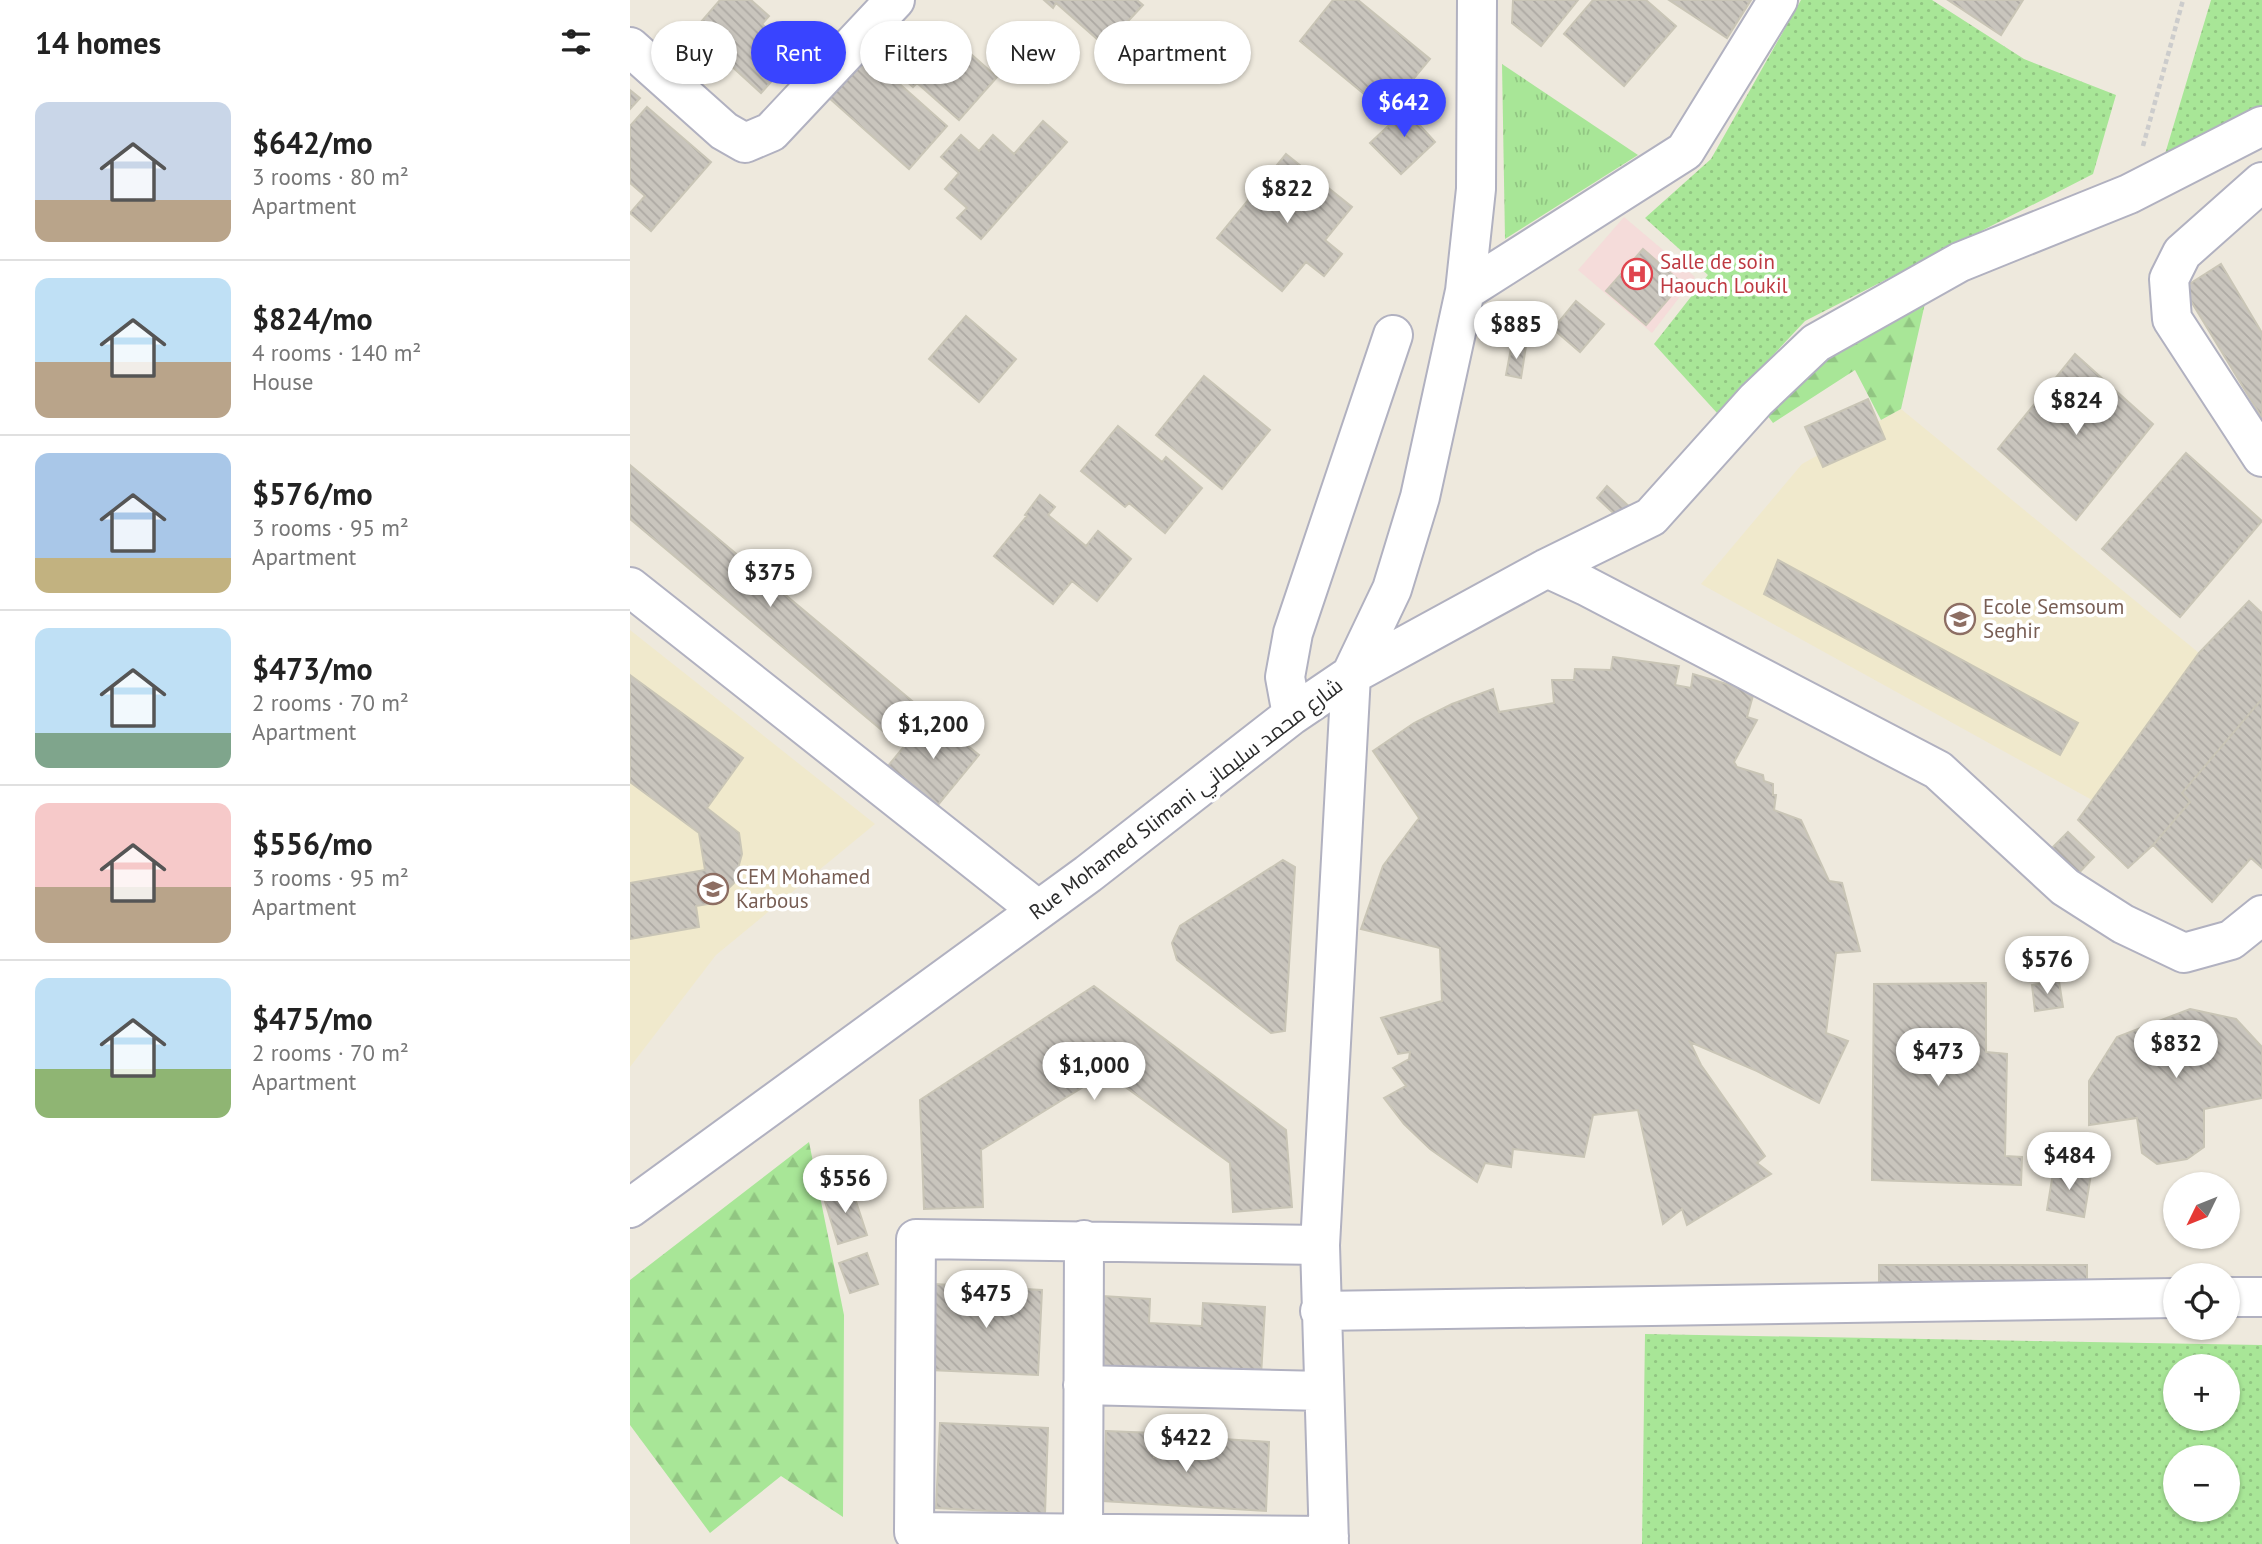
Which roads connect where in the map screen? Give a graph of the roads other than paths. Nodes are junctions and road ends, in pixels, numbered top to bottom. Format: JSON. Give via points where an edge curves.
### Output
{"nodes":[{"id":1,"x":1477,"y":0,"type":"edge"},
{"id":2,"x":1778,"y":0,"type":"edge"},
{"id":3,"x":882,"y":5,"type":"edge"},
{"id":4,"x":630,"y":47,"type":"edge"},
{"id":5,"x":2262,"y":126,"type":"edge"},
{"id":6,"x":2257,"y":201,"type":"edge"},
{"id":7,"x":1465,"y":291,"type":"junction"},
{"id":8,"x":1393,"y":335,"type":"dead end"},
{"id":9,"x":2262,"y":457,"type":"edge"},
{"id":10,"x":1547,"y":568,"type":"junction"},
{"id":11,"x":630,"y":587,"type":"edge"},
{"id":12,"x":1351,"y":675,"type":"junction"},
{"id":13,"x":1292,"y":715,"type":"junction"},
{"id":14,"x":1038,"y":910,"type":"junction"},
{"id":15,"x":2262,"y":915,"type":"edge"},
{"id":16,"x":632,"y":1203,"type":"edge"},
{"id":17,"x":1084,"y":1240,"type":"junction"},
{"id":18,"x":1320,"y":1245,"type":"junction"},
{"id":19,"x":2240,"y":1297,"type":"edge"},
{"id":20,"x":2262,"y":1297,"type":"edge"},
{"id":21,"x":2163,"y":1298,"type":"edge"},
{"id":22,"x":1320,"y":1311,"type":"junction"},
{"id":23,"x":1083,"y":1385,"type":"junction"},
{"id":24,"x":1323,"y":1391,"type":"junction"},
{"id":25,"x":1083,"y":1539,"type":"edge"},
{"id":26,"x":1329,"y":1540,"type":"edge"}],
"edges":[{"from":1,"to":7,"type":"street","name":"Rue Mohamed Slimani شارع محمد سليماني","via":[[1476,189]]},
{"from":2,"to":7,"type":"street","via":[[1685,151]]},
{"from":3,"to":4,"type":"street","via":[[771,132],[745,143],[724,131]]},
{"from":5,"to":10,"type":"street","via":[[2129,194],[1960,262],[1816,343],[1756,400],[1651,517]]},
{"from":6,"to":9,"type":"street","via":[[2182,253],[2169,279],[2172,319]]},
{"from":7,"to":12,"type":"street","name":"Rue Mohamed Slimani شارع محمد سليماني","via":[[1420,497],[1392,589]]},
{"from":8,"to":13,"type":"street","via":[[1293,633],[1285,677]]},
{"from":10,"to":12,"type":"street"},
{"from":10,"to":15,"type":"street","via":[[1938,770],[2065,887],[2123,924],[2184,953],[2231,940]]},
{"from":11,"to":14,"type":"street"},
{"from":12,"to":13,"type":"street","name":"Rue Mohamed Slimani شارع محمد سليماني"},
{"from":12,"to":18,"type":"street"},
{"from":13,"to":14,"type":"street","name":"Rue Mohamed Slimani شارع محمد سليماني"},
{"from":14,"to":16,"type":"street","name":"Rue Mohamed Slimani شارع محمد سليماني"},
{"from":17,"to":18,"type":"street"},
{"from":17,"to":23,"type":"street"},
{"from":17,"to":25,"type":"street","via":[[916,1239],[914,1532]]},
{"from":18,"to":22,"type":"street"},
{"from":19,"to":20,"type":"street"},
{"from":21,"to":22,"type":"street"},
{"from":22,"to":24,"type":"street"},
{"from":23,"to":24,"type":"street"},
{"from":23,"to":25,"type":"street"},
{"from":24,"to":26,"type":"street"},
{"from":25,"to":26,"type":"street"}]}
